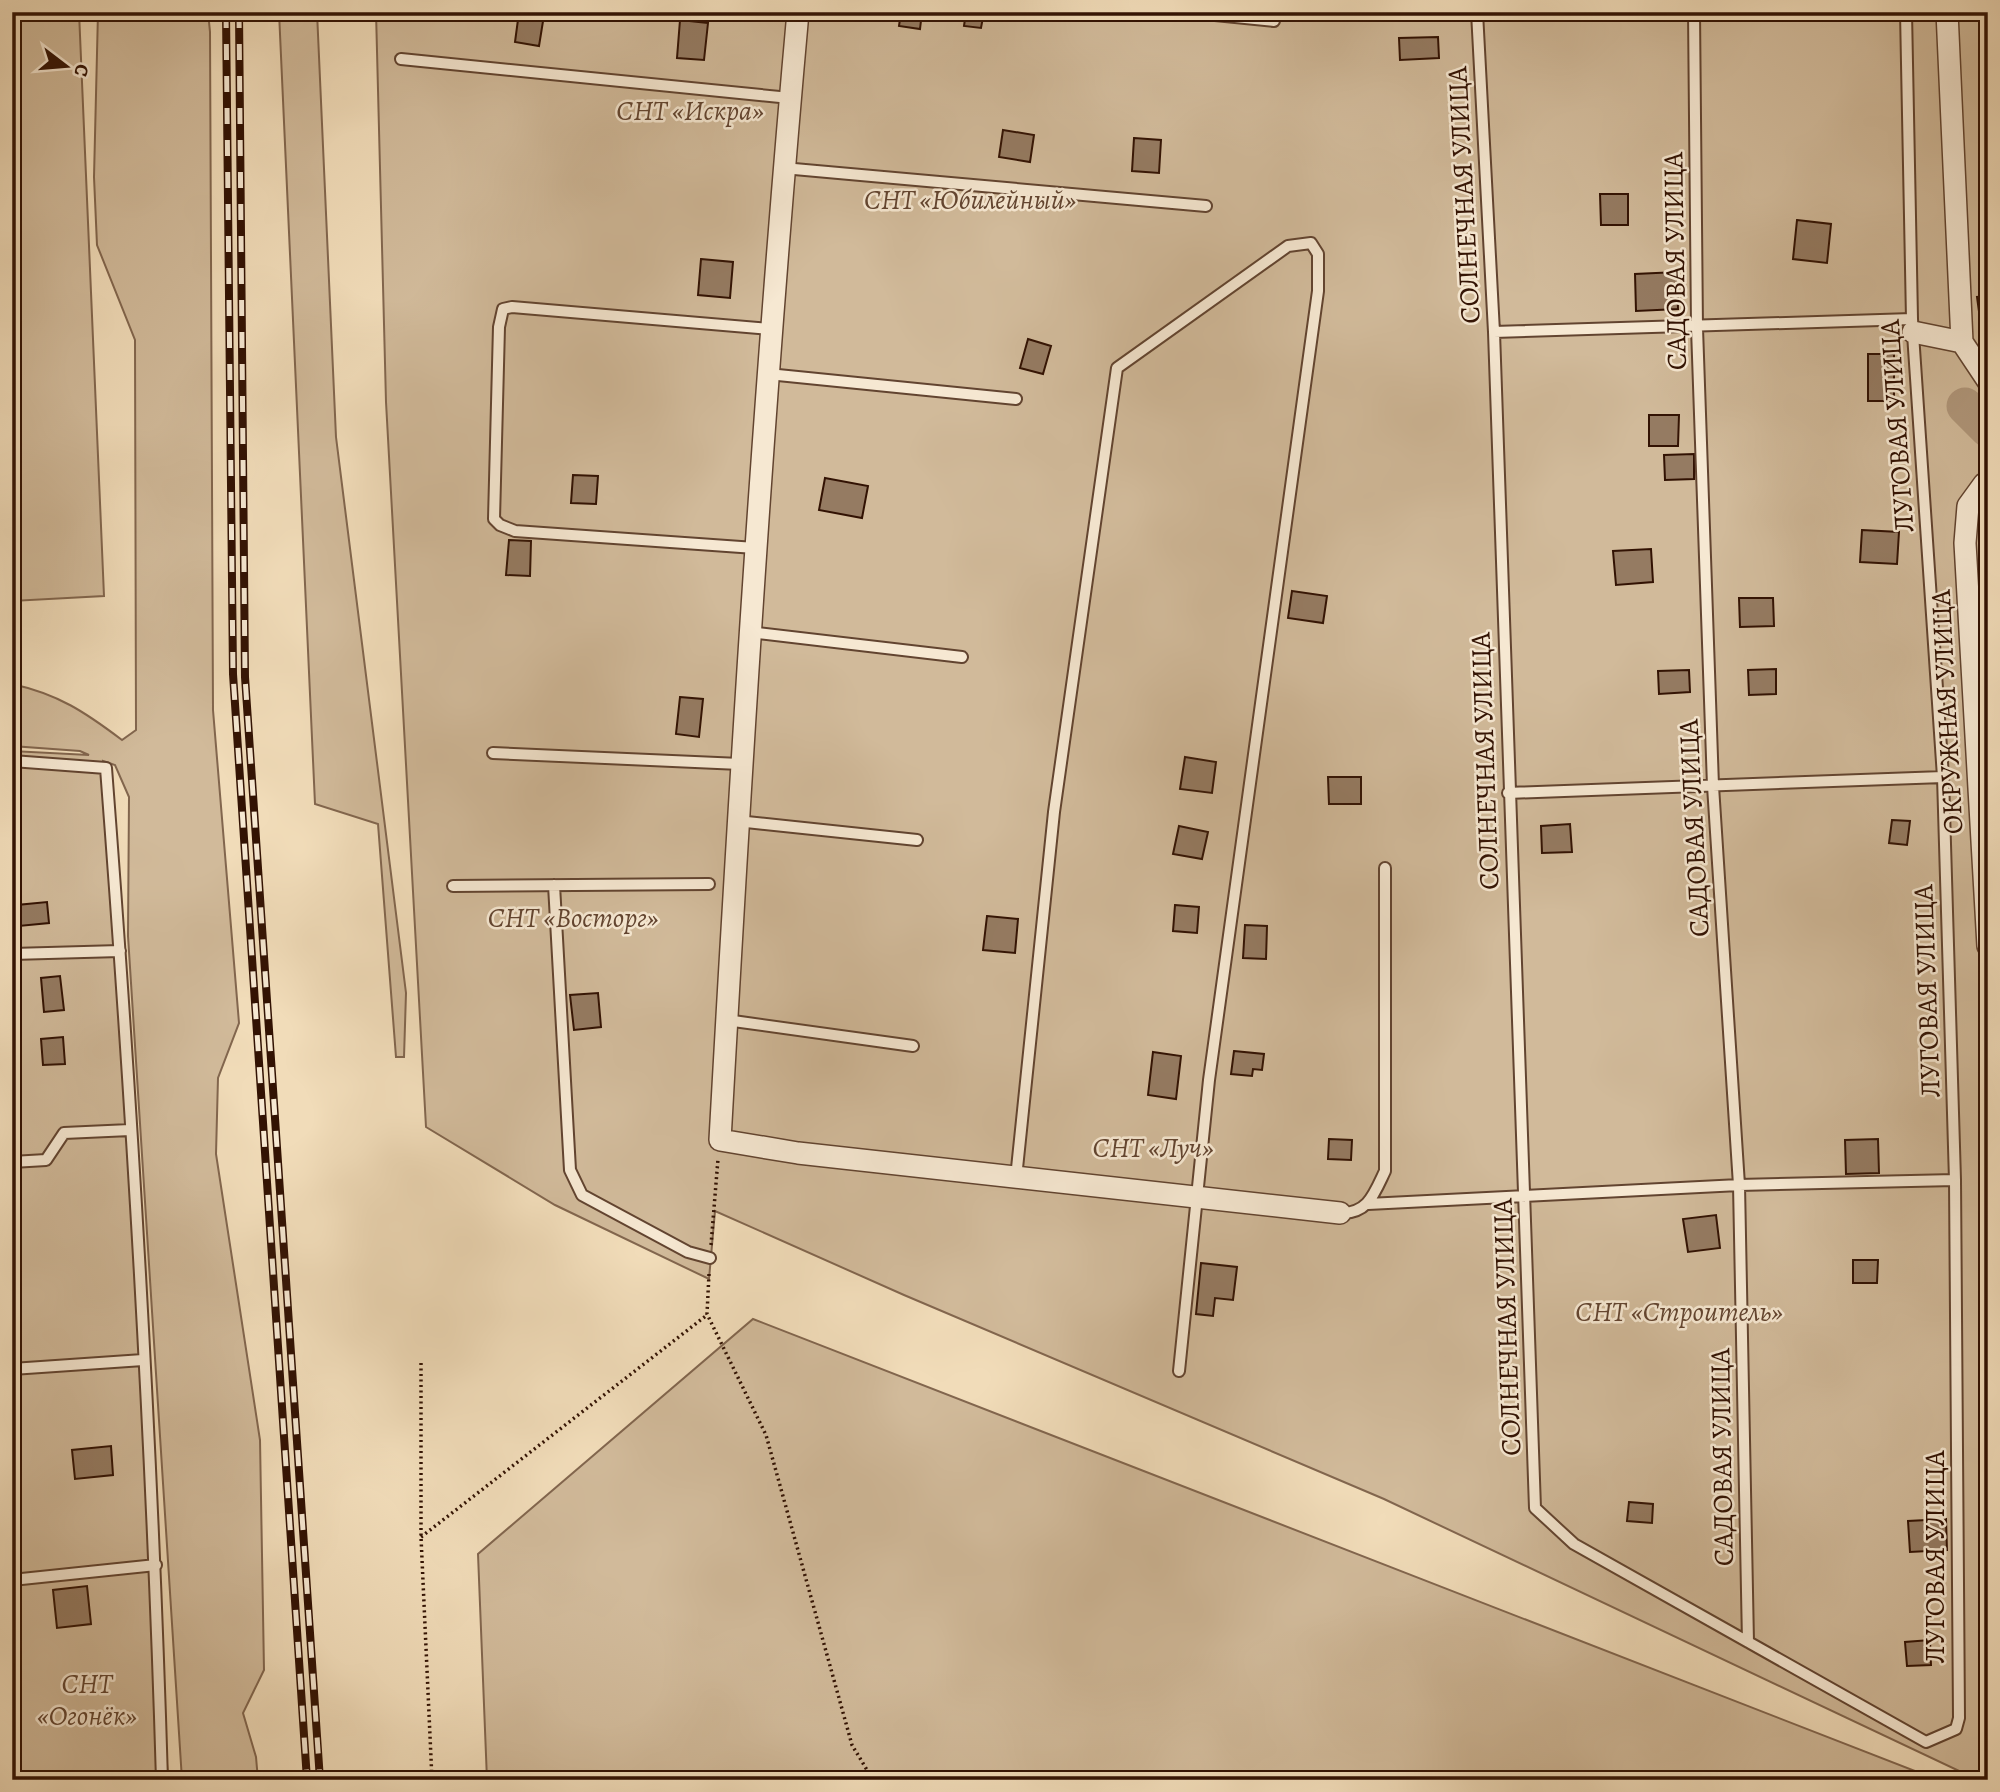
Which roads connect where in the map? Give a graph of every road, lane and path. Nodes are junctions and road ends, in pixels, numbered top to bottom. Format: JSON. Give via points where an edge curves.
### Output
{"nodes":[{"id":1,"x":798,"y":12,"type":"edge"},
{"id":2,"x":1185,"y":12,"type":"edge"},
{"id":3,"x":1477,"y":12,"type":"edge"},
{"id":4,"x":1694,"y":12,"type":"edge"},
{"id":5,"x":1906,"y":12,"type":"edge"},
{"id":6,"x":1947,"y":12,"type":"edge"},
{"id":7,"x":1274,"y":17,"type":"edge"},
{"id":8,"x":401,"y":59,"type":"dead end"},
{"id":9,"x":790,"y":98,"type":"junction"},
{"id":10,"x":783,"y":168,"type":"junction"},
{"id":11,"x":1206,"y":206,"type":"dead end"},
{"id":12,"x":1913,"y":326,"type":"junction"},
{"id":13,"x":1697,"y":328,"type":"junction"},
{"id":14,"x":771,"y":329,"type":"junction"},
{"id":15,"x":1494,"y":332,"type":"junction"},
{"id":16,"x":1962,"y":342,"type":"junction"},
{"id":17,"x":768,"y":374,"type":"junction"},
{"id":18,"x":1988,"y":381,"type":"edge"},
{"id":19,"x":1016,"y":399,"type":"dead end"},
{"id":20,"x":1988,"y":485,"type":"edge"},
{"id":21,"x":755,"y":548,"type":"junction"},
{"id":22,"x":749,"y":632,"type":"junction"},
{"id":23,"x":962,"y":657,"type":"dead end"},
{"id":24,"x":494,"y":753,"type":"dead end"},
{"id":25,"x":12,"y":761,"type":"edge"},
{"id":26,"x":740,"y":764,"type":"junction"},
{"id":27,"x":1943,"y":777,"type":"junction"},
{"id":28,"x":1713,"y":786,"type":"junction"},
{"id":29,"x":1508,"y":793,"type":"junction"},
{"id":30,"x":737,"y":821,"type":"junction"},
{"id":31,"x":917,"y":840,"type":"dead end"},
{"id":32,"x":1385,"y":868,"type":"dead end"},
{"id":33,"x":709,"y":884,"type":"dead end"},
{"id":34,"x":554,"y":885,"type":"junction"},
{"id":35,"x":453,"y":886,"type":"dead end"},
{"id":36,"x":1988,"y":940,"type":"edge"},
{"id":37,"x":1988,"y":946,"type":"edge"},
{"id":38,"x":120,"y":951,"type":"junction"},
{"id":39,"x":12,"y":954,"type":"edge"},
{"id":40,"x":726,"y":1020,"type":"junction"},
{"id":41,"x":913,"y":1046,"type":"dead end"},
{"id":42,"x":130,"y":1130,"type":"junction"},
{"id":43,"x":720,"y":1140,"type":"junction"},
{"id":44,"x":12,"y":1162,"type":"edge"},
{"id":45,"x":1016,"y":1178,"type":"junction"},
{"id":46,"x":1955,"y":1180,"type":"junction"},
{"id":47,"x":1739,"y":1185,"type":"junction"},
{"id":48,"x":1525,"y":1198,"type":"junction"},
{"id":49,"x":1197,"y":1199,"type":"junction"},
{"id":50,"x":1368,"y":1204,"type":"junction"},
{"id":51,"x":1340,"y":1213,"type":"joint"},
{"id":52,"x":710,"y":1258,"type":"junction"},
{"id":53,"x":707,"y":1314,"type":"junction"},
{"id":54,"x":143,"y":1360,"type":"junction"},
{"id":55,"x":421,"y":1363,"type":"dead end"},
{"id":56,"x":12,"y":1369,"type":"edge"},
{"id":57,"x":1179,"y":1371,"type":"dead end"},
{"id":58,"x":421,"y":1536,"type":"junction"},
{"id":59,"x":156,"y":1565,"type":"junction"},
{"id":60,"x":12,"y":1580,"type":"edge"},
{"id":61,"x":1748,"y":1642,"type":"junction"},
{"id":62,"x":162,"y":1780,"type":"edge"},
{"id":63,"x":432,"y":1780,"type":"edge"},
{"id":64,"x":873,"y":1780,"type":"edge"}],
"edges":[{"from":1,"to":9,"type":"street"},
{"from":2,"to":7,"type":"lane"},
{"from":3,"to":15,"type":"lane","name":"СОЛНЕЧНАЯ УЛИЦА"},
{"from":4,"to":13,"type":"lane","name":"САДОВАЯ УЛИЦА"},
{"from":5,"to":12,"type":"lane","name":"ЛУГОВАЯ УЛИЦА"},
{"from":6,"to":16,"type":"street"},
{"from":8,"to":9,"type":"lane"},
{"from":9,"to":10,"type":"street"},
{"from":10,"to":11,"type":"lane"},
{"from":10,"to":14,"type":"street"},
{"from":12,"to":13,"type":"lane"},
{"from":12,"to":16,"type":"street"},
{"from":12,"to":27,"type":"lane","name":"ЛУГОВАЯ УЛИЦА"},
{"from":13,"to":15,"type":"lane"},
{"from":13,"to":28,"type":"lane","name":"САДОВАЯ УЛИЦА"},
{"from":14,"to":17,"type":"street"},
{"from":14,"to":21,"type":"lane","via":[[512,307],[503,309],[499,327],[494,519],[500,525],[515,531]]},
{"from":15,"to":29,"type":"lane","name":"СОЛНЕЧНАЯ УЛИЦА"},
{"from":16,"to":18,"type":"street"},
{"from":17,"to":19,"type":"lane"},
{"from":17,"to":21,"type":"street"},
{"from":20,"to":36,"type":"street","name":"ОКРУЖНАЯ УЛИЦА","via":[[1984,484],[1968,506],[1965,542]]},
{"from":21,"to":22,"type":"street"},
{"from":22,"to":23,"type":"lane"},
{"from":22,"to":26,"type":"street"},
{"from":24,"to":26,"type":"lane"},
{"from":25,"to":38,"type":"lane","via":[[106,768]]},
{"from":26,"to":30,"type":"street"},
{"from":27,"to":28,"type":"lane"},
{"from":27,"to":46,"type":"lane","name":"ЛУГОВАЯ УЛИЦА"},
{"from":28,"to":29,"type":"lane"},
{"from":28,"to":47,"type":"lane","name":"САДОВАЯ УЛИЦА"},
{"from":29,"to":48,"type":"lane","name":"СОЛНЕЧНАЯ УЛИЦА"},
{"from":30,"to":31,"type":"lane"},
{"from":30,"to":40,"type":"street"},
{"from":32,"to":50,"type":"lane","via":[[1385,1171]]},
{"from":33,"to":34,"type":"lane"},
{"from":34,"to":35,"type":"lane"},
{"from":34,"to":52,"type":"lane","via":[[570,1170],[582,1195],[688,1252]]},
{"from":36,"to":37,"type":"street","name":"ОКРУЖНАЯ УЛИЦА"},
{"from":38,"to":39,"type":"lane"},
{"from":38,"to":42,"type":"lane"},
{"from":40,"to":41,"type":"lane"},
{"from":40,"to":43,"type":"street"},
{"from":42,"to":44,"type":"lane","via":[[64,1133],[46,1160]]},
{"from":42,"to":54,"type":"lane"},
{"from":43,"to":45,"type":"street"},
{"from":43,"to":52,"type":"path"},
{"from":45,"to":49,"type":"street"},
{"from":45,"to":49,"type":"lane","via":[[1054,812],[1117,368],[1288,246],[1311,243],[1318,254],[1318,291]]},
{"from":46,"to":47,"type":"lane"},
{"from":46,"to":61,"type":"lane","name":"ЛУГОВАЯ УЛИЦА","via":[[1956,1729],[1926,1742]]},
{"from":47,"to":48,"type":"lane"},
{"from":47,"to":61,"type":"lane","name":"САДОВАЯ УЛИЦА"},
{"from":48,"to":50,"type":"lane"},
{"from":48,"to":61,"type":"lane","name":"СОЛНЕЧНАЯ УЛИЦА","via":[[1535,1508],[1574,1544]]},
{"from":49,"to":51,"type":"street"},
{"from":49,"to":57,"type":"lane"},
{"from":50,"to":51,"type":"lane","via":[[1355,1213]]},
{"from":52,"to":53,"type":"path"},
{"from":53,"to":58,"type":"path"},
{"from":53,"to":64,"type":"path","via":[[765,1435],[852,1745]]},
{"from":54,"to":56,"type":"lane"},
{"from":54,"to":59,"type":"lane"},
{"from":55,"to":58,"type":"path"},
{"from":58,"to":63,"type":"path"},
{"from":59,"to":60,"type":"lane"},
{"from":59,"to":62,"type":"lane"}]}
